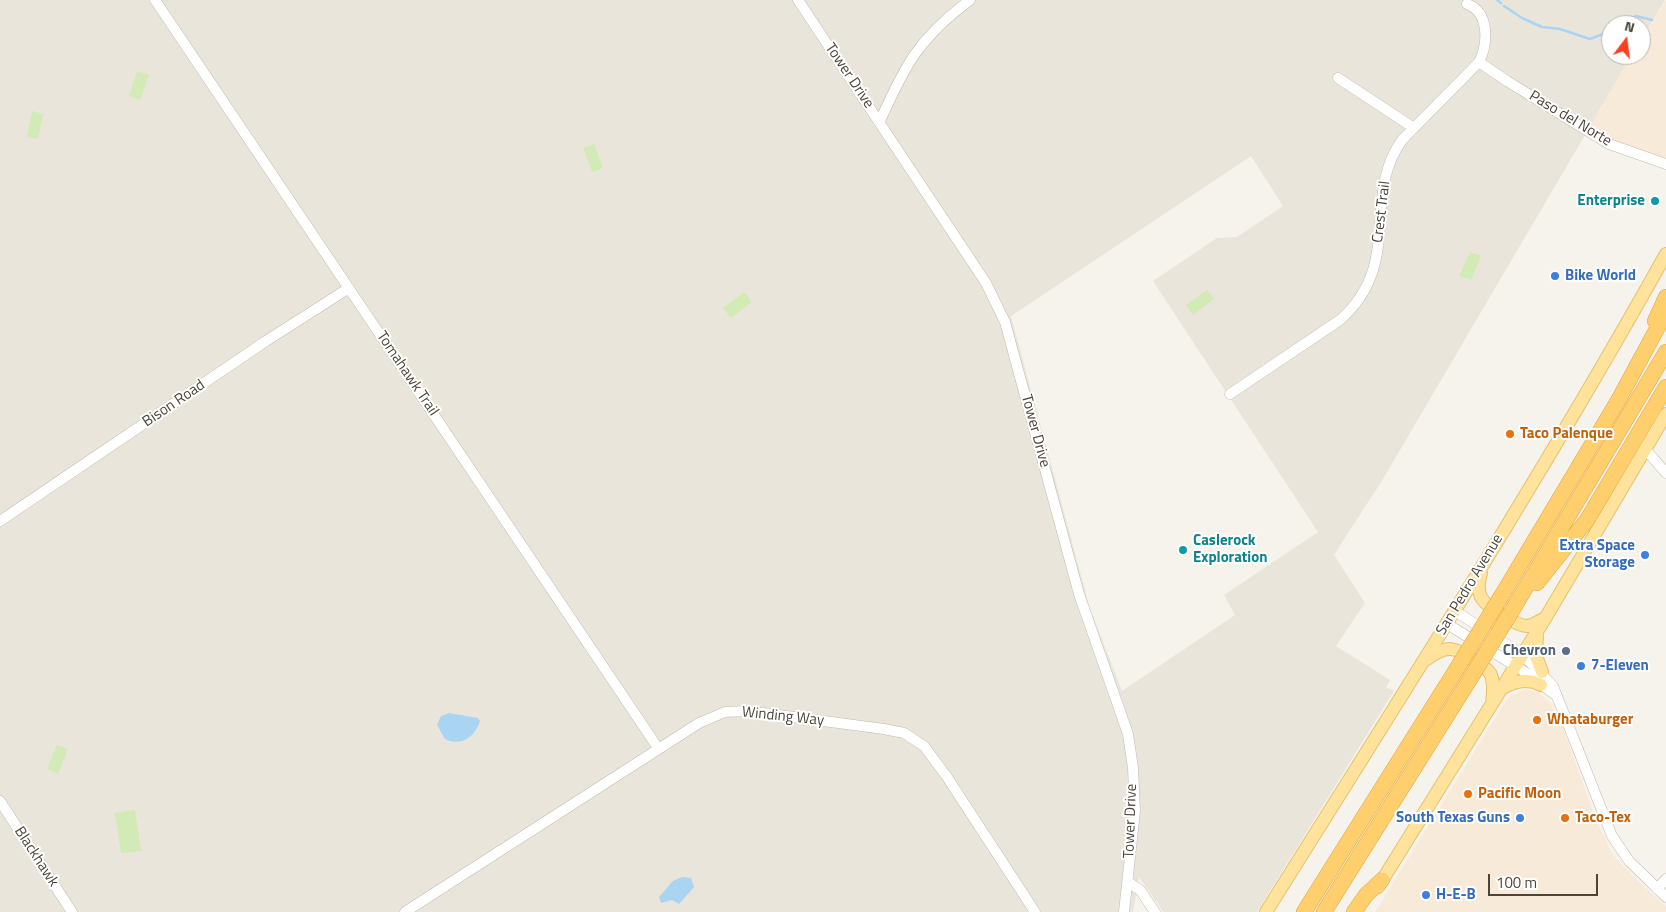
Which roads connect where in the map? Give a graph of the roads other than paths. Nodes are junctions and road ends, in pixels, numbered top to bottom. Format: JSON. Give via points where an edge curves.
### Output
{"nodes":[{"id":1,"x":155,"y":0,"type":"edge"},
{"id":2,"x":798,"y":0,"type":"edge"},
{"id":3,"x":970,"y":0,"type":"edge"},
{"id":4,"x":1467,"y":4,"type":"dead end"},
{"id":5,"x":1479,"y":62,"type":"junction"},
{"id":6,"x":1338,"y":78,"type":"dead end"},
{"id":7,"x":880,"y":122,"type":"junction"},
{"id":8,"x":1414,"y":128,"type":"junction"},
{"id":9,"x":1666,"y":164,"type":"edge"},
{"id":10,"x":1666,"y":254,"type":"edge"},
{"id":11,"x":349,"y":288,"type":"junction"},
{"id":12,"x":1666,"y":297,"type":"edge"},
{"id":13,"x":1666,"y":312,"type":"edge"},
{"id":14,"x":1666,"y":352,"type":"edge"},
{"id":15,"x":1666,"y":387,"type":"edge"},
{"id":16,"x":1230,"y":394,"type":"dead end"},
{"id":17,"x":1619,"y":399,"type":"junction"},
{"id":18,"x":1666,"y":414,"type":"edge"},
{"id":19,"x":1646,"y":450,"type":"junction"},
{"id":20,"x":1666,"y":473,"type":"edge"},
{"id":21,"x":0,"y":522,"type":"edge"},
{"id":22,"x":1482,"y":566,"type":"junction"},
{"id":23,"x":1519,"y":599,"type":"junction"},
{"id":24,"x":1455,"y":611,"type":"junction"},
{"id":25,"x":1543,"y":622,"type":"junction"},
{"id":26,"x":1447,"y":624,"type":"junction"},
{"id":27,"x":1523,"y":655,"type":"junction"},
{"id":28,"x":1423,"y":662,"type":"junction"},
{"id":29,"x":1516,"y":666,"type":"junction"},
{"id":30,"x":1541,"y":678,"type":"junction"},
{"id":31,"x":1501,"y":689,"type":"junction"},
{"id":32,"x":1492,"y":704,"type":"junction"},
{"id":33,"x":658,"y":748,"type":"junction"},
{"id":34,"x":0,"y":801,"type":"edge"},
{"id":35,"x":1666,"y":879,"type":"edge"},
{"id":36,"x":1382,"y":880,"type":"junction"},
{"id":37,"x":1128,"y":882,"type":"junction"},
{"id":38,"x":1657,"y":889,"type":"junction"},
{"id":39,"x":1666,"y":897,"type":"edge"},
{"id":40,"x":72,"y":912,"type":"edge"},
{"id":41,"x":405,"y":912,"type":"edge"},
{"id":42,"x":1035,"y":912,"type":"edge"},
{"id":43,"x":1124,"y":912,"type":"edge"},
{"id":44,"x":1155,"y":912,"type":"edge"},
{"id":45,"x":1266,"y":912,"type":"edge"},
{"id":46,"x":1304,"y":912,"type":"edge"},
{"id":47,"x":1324,"y":912,"type":"edge"},
{"id":48,"x":1354,"y":912,"type":"edge"},
{"id":49,"x":1362,"y":912,"type":"edge"}],
"edges":[{"from":1,"to":11,"type":"street","name":"Tomahawk Trail"},
{"from":2,"to":7,"type":"street","name":"Tower Drive"},
{"from":3,"to":7,"type":"street","via":[[942,22],[912,57]]},
{"from":4,"to":5,"type":"street","name":"Crest Trail","via":[[1475,9],[1485,28],[1486,42]]},
{"from":5,"to":8,"type":"street","name":"Crest Trail"},
{"from":5,"to":9,"type":"street","name":"Paso del Norte","via":[[1609,144]]},
{"from":6,"to":8,"type":"street"},
{"from":7,"to":37,"type":"street","name":"Tower Drive","via":[[986,283],[1005,322],[1079,594],[1128,734],[1135,811]]},
{"from":8,"to":16,"type":"street","name":"Crest Trail","via":[[1397,147],[1388,169],[1375,269],[1361,298],[1340,320]]},
{"from":10,"to":22,"type":"main road","name":"San Pedro Avenue","via":[[1608,358]]},
{"from":11,"to":21,"type":"street","name":"Bison Road"},
{"from":11,"to":33,"type":"street","name":"Tomahawk Trail"},
{"from":12,"to":17,"type":"highway"},
{"from":13,"to":17,"type":"highway"},
{"from":14,"to":23,"type":"highway"},
{"from":15,"to":23,"type":"highway","via":[[1587,520],[1541,580]]},
{"from":17,"to":46,"type":"highway","bridge":true,"via":[[1502,596]]},
{"from":18,"to":19,"type":"main road"},
{"from":19,"to":20,"type":"street"},
{"from":19,"to":25,"type":"main road"},
{"from":22,"to":24,"type":"main road","name":"San Pedro Avenue"},
{"from":22,"to":25,"type":"main road","via":[[1478,589],[1485,603],[1522,625]]},
{"from":23,"to":47,"type":"highway","bridge":true},
{"from":24,"to":26,"type":"main road","name":"San Pedro Avenue"},
{"from":24,"to":27,"type":"street"},
{"from":25,"to":27,"type":"main road"},
{"from":25,"to":30,"type":"main road","via":[[1536,653]]},
{"from":26,"to":28,"type":"main road","name":"San Pedro Avenue"},
{"from":26,"to":29,"type":"street"},
{"from":27,"to":29,"type":"main road"},
{"from":27,"to":30,"type":"street"},
{"from":28,"to":32,"type":"main road","via":[[1442,649],[1459,651],[1490,673]]},
{"from":28,"to":45,"type":"main road","name":"San Pedro Avenue"},
{"from":29,"to":30,"type":"street"},
{"from":29,"to":31,"type":"main road"},
{"from":30,"to":31,"type":"main road","via":[[1534,682],[1519,681]]},
{"from":30,"to":38,"type":"street","via":[[1567,716],[1612,836],[1629,861]]},
{"from":31,"to":32,"type":"main road"},
{"from":32,"to":36,"type":"main road"},
{"from":33,"to":41,"type":"street","name":"Winding Way"},
{"from":33,"to":42,"type":"street","name":"Winding Way","via":[[699,723],[725,712],[748,711],[904,733],[917,740],[930,754]]},
{"from":34,"to":40,"type":"street","name":"Blackhawk"},
{"from":35,"to":38,"type":"street"},
{"from":36,"to":48,"type":"highway"},
{"from":36,"to":49,"type":"main road"},
{"from":37,"to":43,"type":"street","name":"Tower Drive"},
{"from":37,"to":44,"type":"street","via":[[1140,890]]},
{"from":38,"to":39,"type":"street"}]}
